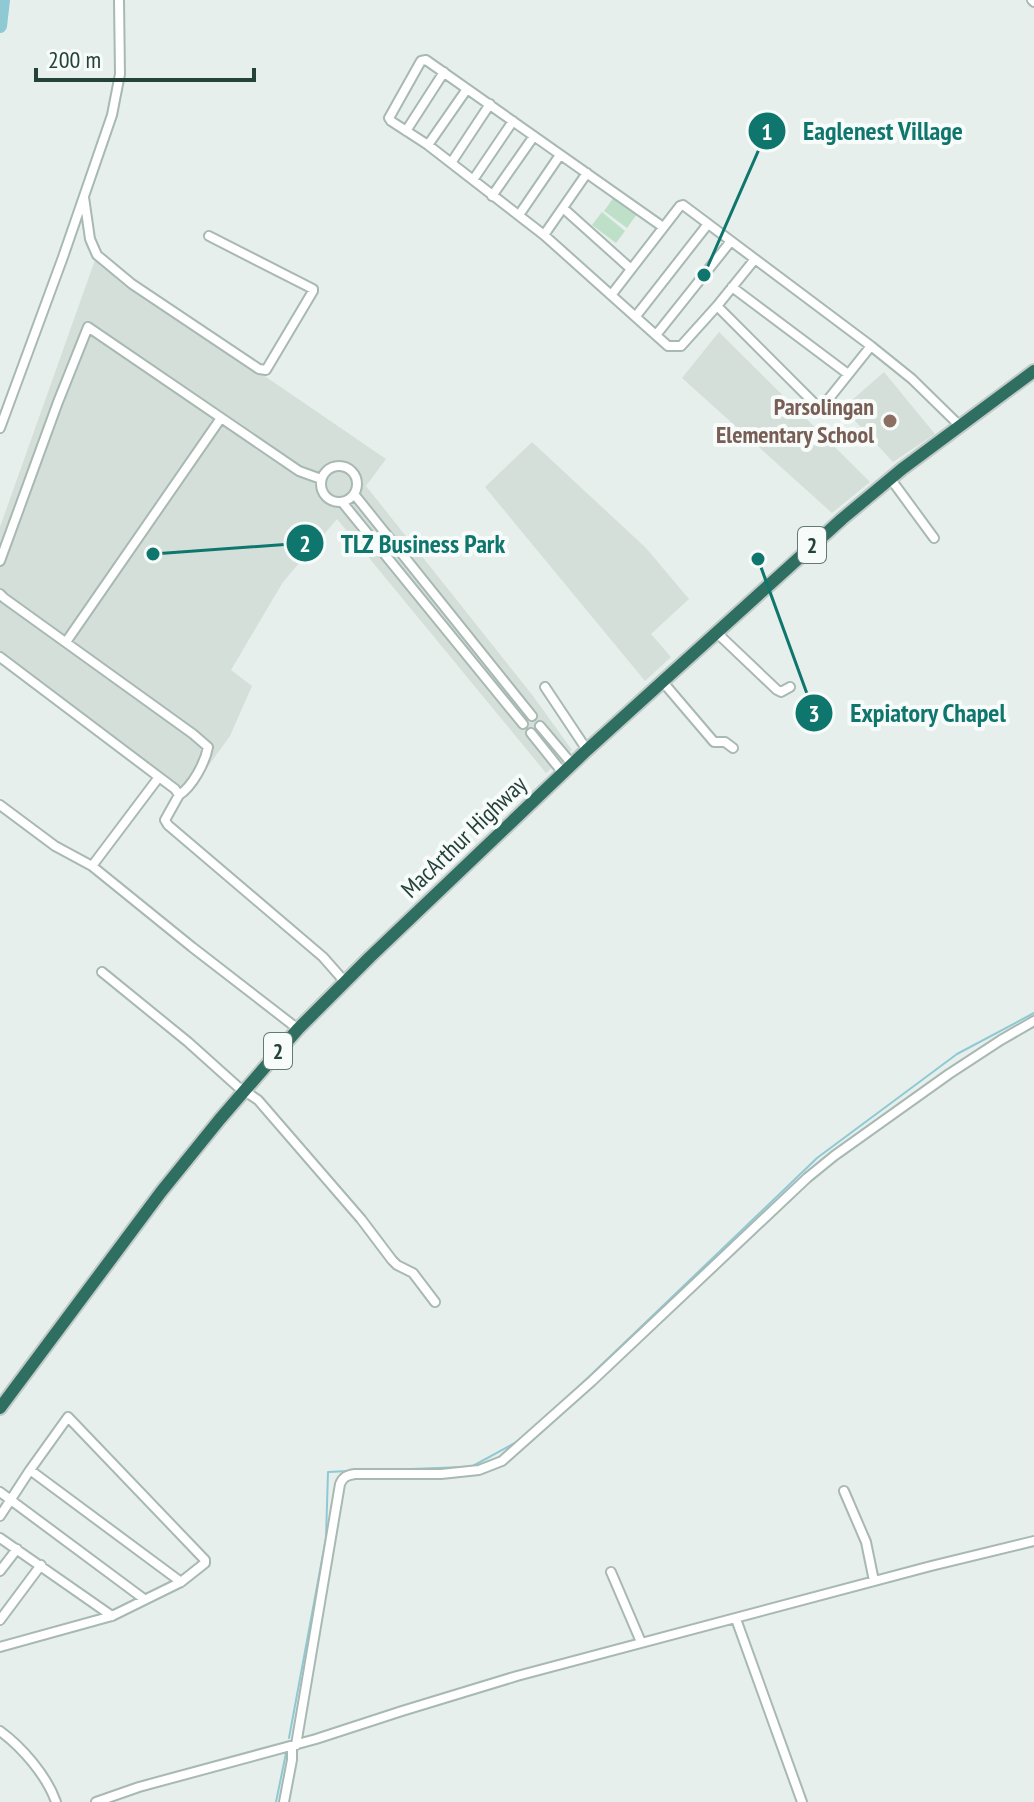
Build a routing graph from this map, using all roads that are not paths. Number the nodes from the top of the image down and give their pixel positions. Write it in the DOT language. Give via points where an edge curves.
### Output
graph roads {
  1 [pos="119,0"];
  2 [pos="444,72"];
  3 [pos="467,89"];
  4 [pos="490,104"];
  5 [pos="513,121"];
  6 [pos="406,131"];
  7 [pos="534,136"];
  8 [pos="428,145"];
  9 [pos="560,155"];
  10 [pos="451,163"];
  11 [pos="587,173"];
  12 [pos="473,180"];
  13 [pos="492,196"];
  14 [pos="84,197"];
  15 [pos="563,208"];
  16 [pos="519,215"];
  17 [pos="708,224"];
  18 [pos="663,227"];
  19 [pos="544,235"];
  20 [pos="209,236"];
  21 [pos="731,241"];
  22 [pos="755,259"];
  23 [pos="631,269"];
  24 [pos="732,287"];
  25 [pos="612,294"];
  26 [pos="717,306"];
  27 [pos="636,316"];
  28 [pos="656,335"];
  29 [pos="871,346"];
  30 [pos="1034,371"];
  31 [pos="848,374"];
  32 [pos="221,418"];
  33 [pos="960,426"];
  34 [pos="0,428"];
  35 [pos="890,478"];
  36 [pos="321,479"];
  37 [pos="354,494"];
  38 [pos="342,502"];
  39 [pos="934,538"];
  40 [pos="402,554"];
  41 [pos="0,561"];
  42 [pos="392,563"];
  43 [pos="0,594"];
  44 [pos="444,606"];
  45 [pos="434,615"];
  46 [pos="716,632"];
  47 [pos="66,642"];
  48 [pos="0,657"];
  49 [pos="485,657"];
  50 [pos="477,667"];
  51 [pos="662,681"];
  52 [pos="545,687"];
  53 [pos="790,687"];
  54 [pos="532,716"];
  55 [pos="523,724"];
  56 [pos="540,726"];
  57 [pos="531,733"];
  58 [pos="733,748"];
  59 [pos="587,750"];
  60 [pos="567,769"];
  61 [pos="159,777"];
  62 [pos="179,795"];
  63 [pos="0,805"];
  64 [pos="92,866"];
  65 [pos="102,972"];
  66 [pos="345,982"];
  67 [pos="1034,1021"];
  68 [pos="298,1029"];
  69 [pos="244,1089"];
  70 [pos="435,1302"];
  71 [pos="0,1408"];
  72 [pos="30,1470"];
  73 [pos="844,1491"];
  74 [pos="0,1492"];
  75 [pos="10,1499"];
  76 [pos="0,1516"];
  77 [pos="0,1538"];
  78 [pos="1034,1541"];
  79 [pos="17,1549"];
  80 [pos="41,1565"];
  81 [pos="0,1571"];
  82 [pos="611,1572"];
  83 [pos="874,1581"];
  84 [pos="181,1582"];
  85 [pos="144,1599"];
  86 [pos="112,1616"];
  87 [pos="736,1619"];
  88 [pos="0,1620"];
  89 [pos="641,1642"];
  90 [pos="0,1647"];
  91 [pos="0,1731"];
  92 [pos="294,1745"];
  93 [pos="56,1802"];
  94 [pos="96,1802"];
  95 [pos="284,1802"];
  96 [pos="802,1802"];
  1 -- 14 [label="street" via="120,74"];
  2 -- 3 [label="street"];
  2 -- 6 [label="street"];
  2 -- 6 [label="street" via="421,61 389,118"];
  3 -- 4 [label="street"];
  3 -- 8 [label="street"];
  4 -- 5 [label="street"];
  4 -- 10 [label="street"];
  5 -- 7 [label="street"];
  5 -- 12 [label="street"];
  6 -- 8 [label="street"];
  7 -- 9 [label="street"];
  7 -- 13 [label="street"];
  8 -- 10 [label="street"];
  9 -- 11 [label="street"];
  9 -- 16 [label="street"];
  10 -- 12 [label="street"];
  11 -- 15 [label="street"];
  11 -- 18 [label="street"];
  12 -- 13 [label="street"];
  13 -- 16 [label="street"];
  14 -- 20 [label="street" via="97,255 132,284 266,370 313,289"];
  14 -- 34 [label="street"];
  15 -- 19 [label="street"];
  15 -- 23 [label="street"];
  16 -- 19 [label="street"];
  17 -- 18 [label="street" via="683,205"];
  17 -- 21 [label="street"];
  17 -- 27 [label="street"];
  18 -- 23 [label="street"];
  19 -- 25 [label="street"];
  21 -- 22 [label="street"];
  21 -- 28 [label="street"];
  22 -- 24 [label="street"];
  22 -- 29 [label="street"];
  23 -- 25 [label="street"];
  24 -- 26 [label="street"];
  24 -- 31 [label="street"];
  25 -- 27 [label="street"];
  26 -- 28 [label="street" via="681,346 668,346"];
  26 -- 31 [label="street" via="815,404 823,406"];
  27 -- 28 [label="street"];
  29 -- 31 [label="street"];
  29 -- 33 [label="street"];
  30 -- 33 [label="highway, MacArthur Highway / 2"];
  32 -- 36 [label="street" via="299,471"];
  32 -- 41 [label="street" via="88,327"];
  32 -- 47 [label="street"];
  33 -- 35 [label="highway, MacArthur Highway / 2"];
  35 -- 39 [label="street"];
  35 -- 46 [label="highway, MacArthur Highway / 2"];
  36 -- 37 [label="street" via="332,467 342,466 357,479"];
  36 -- 38 [label="street" via="325,496"];
  37 -- 38 [label="street"];
  37 -- 40 [label="street"];
  38 -- 42 [label="street"];
  40 -- 42 [label="street"];
  40 -- 44 [label="street"];
  42 -- 45 [label="street"];
  43 -- 47 [label="street"];
  44 -- 45 [label="street"];
  44 -- 49 [label="street"];
  45 -- 50 [label="street"];
  46 -- 51 [label="highway, MacArthur Highway / 2"];
  46 -- 53 [label="street" via="777,690"];
  47 -- 62 [label="street" via="208,747"];
  48 -- 61 [label="street"];
  49 -- 50 [label="street"];
  49 -- 54 [label="street"];
  50 -- 55 [label="street"];
  51 -- 58 [label="street" via="714,742"];
  51 -- 59 [label="highway, MacArthur Highway / 2"];
  52 -- 59 [label="street"];
  56 -- 60 [label="street"];
  57 -- 60 [label="street"];
  59 -- 60 [label="highway, MacArthur Highway / 2"];
  60 -- 66 [label="highway, MacArthur Highway / 2"];
  61 -- 62 [label="street"];
  61 -- 64 [label="street"];
  62 -- 66 [label="street" via="165,820 168,825 323,957"];
  63 -- 64 [label="street"];
  64 -- 68 [label="street"];
  65 -- 69 [label="street"];
  66 -- 68 [label="highway, MacArthur Highway / 2"];
  67 -- 92 [label="street" via="976,1055 825,1163 502,1461 465,1472 345,1477"];
  68 -- 69 [label="highway, MacArthur Highway / 2"];
  69 -- 70 [label="street"];
  69 -- 71 [label="highway, MacArthur Highway / 2"];
  72 -- 75 [label="street"];
  72 -- 84 [label="street"];
  72 -- 84 [label="street" via="69,1418 205,1560"];
  73 -- 83 [label="street" via="866,1542"];
  74 -- 75 [label="street"];
  75 -- 76 [label="street"];
  75 -- 85 [label="street"];
  77 -- 79 [label="street"];
  78 -- 83 [label="street"];
  79 -- 80 [label="street"];
  79 -- 81 [label="street"];
  80 -- 86 [label="street"];
  80 -- 88 [label="street"];
  82 -- 89 [label="street"];
  83 -- 87 [label="street"];
  84 -- 85 [label="street"];
  85 -- 86 [label="street"];
  86 -- 90 [label="street"];
  87 -- 89 [label="street"];
  87 -- 96 [label="street"];
  89 -- 92 [label="street"];
  91 -- 93 [label="street" via="24,1752"];
  92 -- 94 [label="street"];
  92 -- 95 [label="street"];
}
